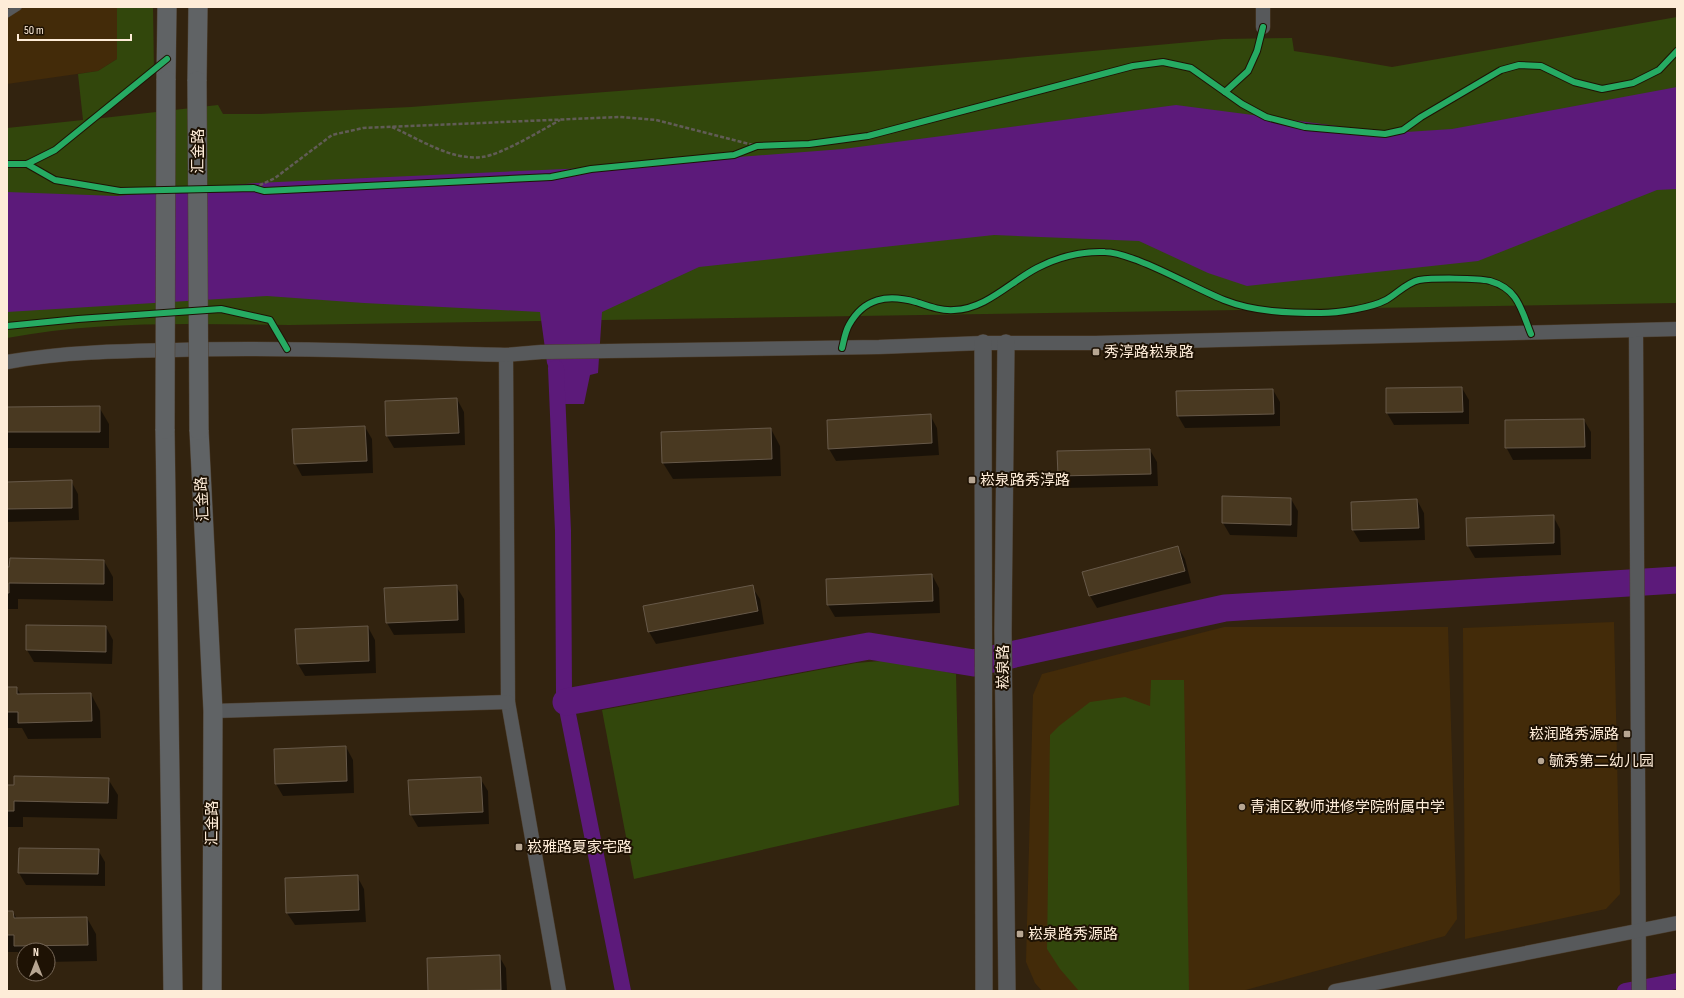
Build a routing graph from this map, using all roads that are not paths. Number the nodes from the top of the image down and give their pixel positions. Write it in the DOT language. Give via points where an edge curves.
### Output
graph roads {
  1 [pos="18,7"];
  2 [pos="167,7"];
  3 [pos="198,7"];
  4 [pos="1263,7"];
  5 [pos="7,14"];
  6 [pos="1264,27"];
  7 [pos="1677,329"];
  8 [pos="1636,331"];
  9 [pos="983,343"];
  10 [pos="1006,343"];
  11 [pos="506,355"];
  12 [pos="7,362"];
  13 [pos="508,702"];
  14 [pos="213,712"];
  15 [pos="1677,923"];
  16 [pos="1638,930"];
  17 [pos="173,991"];
  18 [pos="212,991"];
  19 [pos="559,991"];
  20 [pos="984,991"];
  21 [pos="1007,991"];
  22 [pos="1336,991"];
  23 [pos="1639,991"];
  1 -- 5 [label="lane"];
  2 -- 17 [label="main road, bridge" via="165,429"];
  3 -- 14 [label="main road, 汇金路, bridge" via="199,430"];
  4 -- 6 [label="street"];
  7 -- 8 [label="street"];
  8 -- 10 [label="street"];
  8 -- 16 [label="street"];
  9 -- 10 [label="street"];
  9 -- 11 [label="street" via="890,347 541,352"];
  9 -- 20 [label="street, 崧泉路"];
  10 -- 21 [label="street, 崧泉路" via="1003,632"];
  11 -- 12 [label="street" via="257,348 46,355"];
  11 -- 13 [label="street"];
  13 -- 14 [label="street"];
  13 -- 19 [label="street"];
  14 -- 18 [label="main road, 汇金路"];
  15 -- 16 [label="street"];
  16 -- 22 [label="street"];
  16 -- 23 [label="street"];
}
